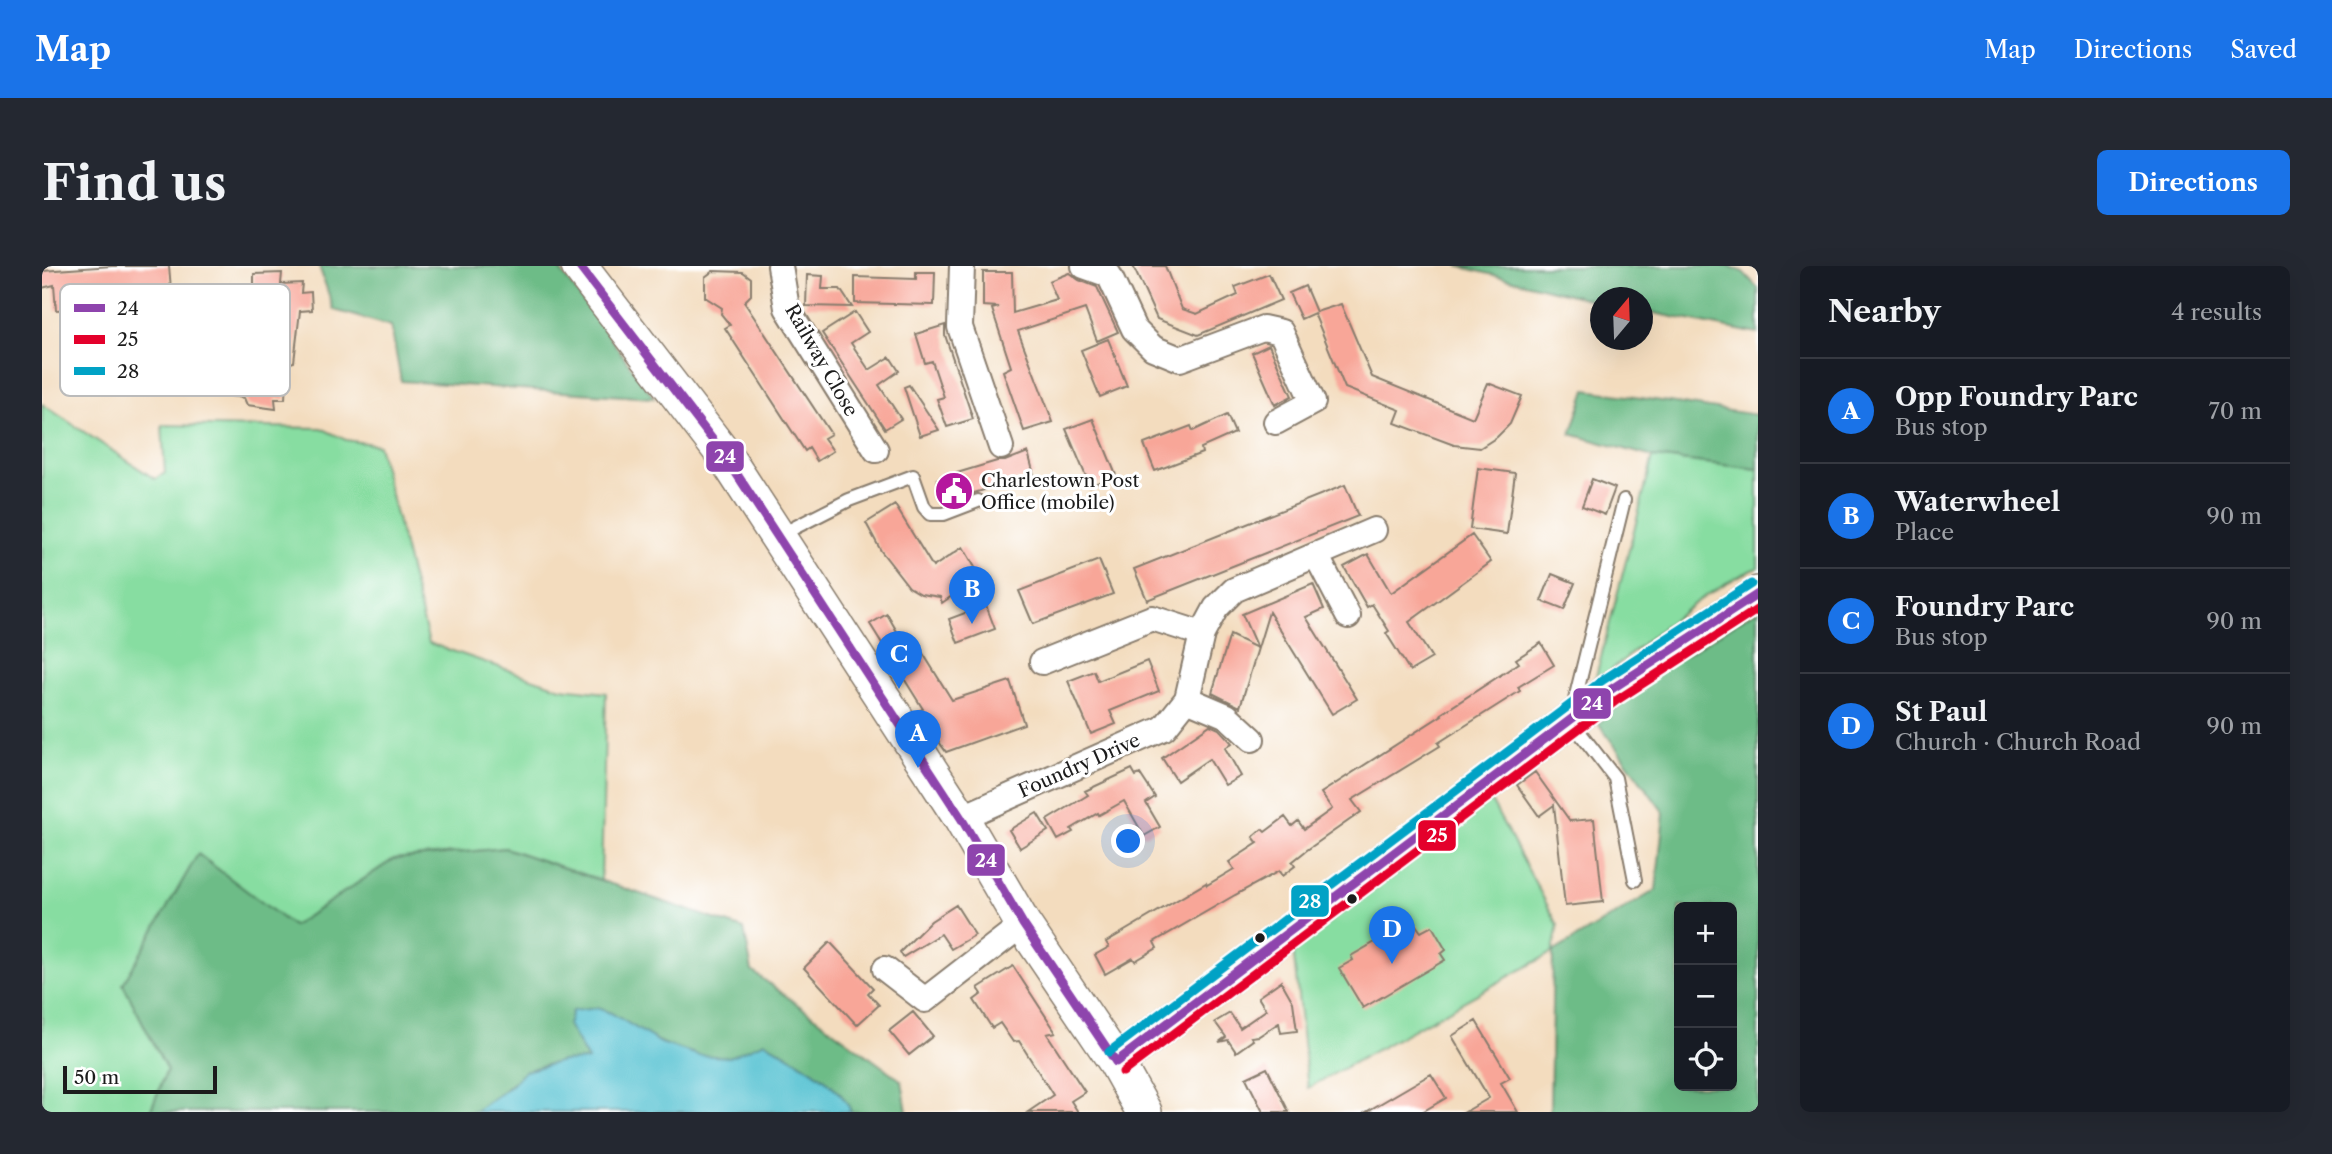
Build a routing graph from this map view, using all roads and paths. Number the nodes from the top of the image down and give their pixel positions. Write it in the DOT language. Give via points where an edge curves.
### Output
graph roads {
  1 [pos="780,266"];
  2 [pos="962,266"];
  3 [pos="1084,266"];
  4 [pos="589,269"];
  5 [pos="1276,422"];
  6 [pos="1001,447"];
  7 [pos="876,450"];
  8 [pos="1624,500"];
  9 [pos="978,501"];
  10 [pos="1374,530"];
  11 [pos="778,536"];
  12 [pos="1316,555"];
  13 [pos="1758,594"];
  14 [pos="1348,616"];
  15 [pos="1202,634"];
  16 [pos="1042,662"];
  17 [pos="1186,699"];
  18 [pos="1570,720"];
  19 [pos="1252,738"];
  20 [pos="961,818"];
  21 [pos="1635,880"];
  22 [pos="1023,924"];
  23 [pos="885,970"];
  24 [pos="1116,1062"];
  25 [pos="1144,1112"];
  1 -- 7 [label="street, Railway Close" via="787,308"];
  2 -- 6 [label="street" via="960,327"];
  3 -- 5 [label="street" via="1108,275 1134,329 1153,348 1180,359 1263,327 1281,332 1313,402"];
  4 -- 11 [label="street"];
  8 -- 18 [label="lane"];
  9 -- 11 [label="lane" via="944,514 930,514 913,476 849,500"];
  10 -- 12 [label="street, Foundry Drive"];
  11 -- 20 [label="street"];
  12 -- 14 [label="street"];
  12 -- 15 [label="street, Foundry Drive" via="1234,590 1216,608"];
  13 -- 18 [label="street"];
  15 -- 16 [label="street" via="1152,618"];
  15 -- 17 [label="street, Foundry Drive"];
  17 -- 19 [label="street" via="1227,716"];
  17 -- 20 [label="street, Foundry Drive" via="1164,728"];
  18 -- 21 [label="lane" via="1615,778"];
  18 -- 24 [label="street"];
  20 -- 22 [label="street"];
  22 -- 23 [label="street" via="925,1000"];
  22 -- 24 [label="street"];
  24 -- 25 [label="street"];
}
